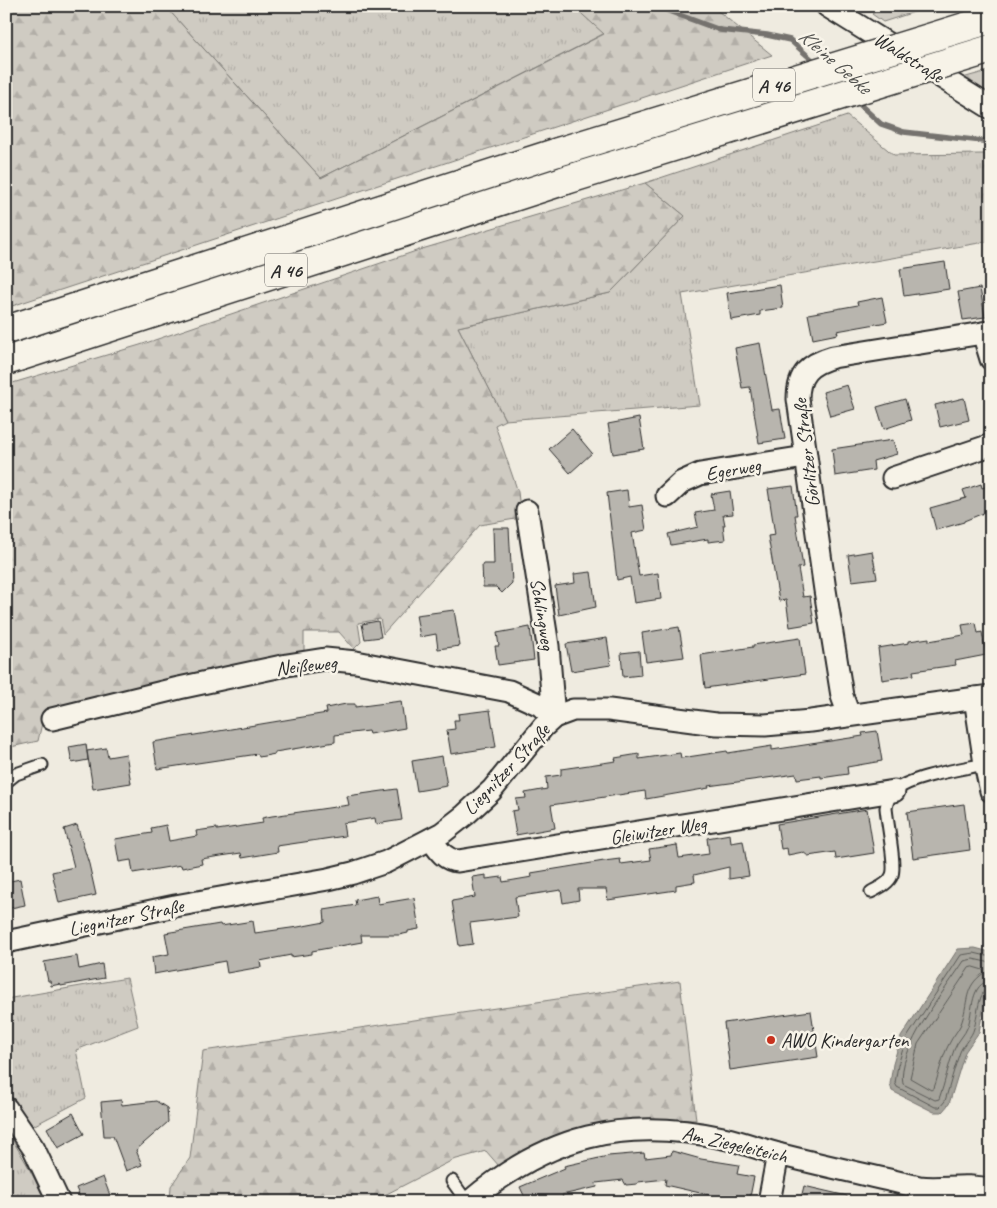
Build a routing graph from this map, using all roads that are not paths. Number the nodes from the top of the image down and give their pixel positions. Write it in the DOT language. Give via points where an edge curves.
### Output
graph roads {
  1 [pos="827,6"];
  2 [pos="991,18"];
  3 [pos="991,49"];
  4 [pos="991,108"];
  5 [pos="6,330"];
  6 [pos="987,332"];
  7 [pos="991,359"];
  8 [pos="6,361"];
  9 [pos="991,445"];
  10 [pos="806,457"];
  11 [pos="894,478"];
  12 [pos="667,496"];
  13 [pos="526,511"];
  14 [pos="983,697"];
  15 [pos="849,715"];
  16 [pos="554,717"];
  17 [pos="52,719"];
  18 [pos="985,764"];
  19 [pos="42,765"];
  20 [pos="6,782"];
  21 [pos="991,791"];
  22 [pos="894,792"];
  23 [pos="431,839"];
  24 [pos="870,892"];
  25 [pos="6,942"];
  26 [pos="6,1108"];
  27 [pos="778,1154"];
  28 [pos="452,1181"];
  29 [pos="991,1190"];
  30 [pos="928,1195"];
  31 [pos="60,1202"];
  32 [pos="468,1202"];
  33 [pos="768,1202"];
  1 -- 4 [label="street, Waldstraße"];
  2 -- 5 [label="highway, A 46, bridge" via="558,152"];
  3 -- 8 [label="highway, A 46, bridge" via="566,180"];
  6 -- 7 [label="street, Görlitzer Straße"];
  6 -- 10 [label="street, Görlitzer Straße" via="833,357 816,364 803,374 798,390"];
  9 -- 11 [label="street"];
  10 -- 12 [label="street, Egerweg" via="700,474 682,482"];
  10 -- 15 [label="street, Görlitzer Straße" via="842,696"];
  13 -- 16 [label="street, Schlingweg" via="548,646"];
  14 -- 15 [label="street, Liegnitzer Straße"];
  14 -- 18 [label="street"];
  15 -- 16 [label="street, Liegnitzer Straße" via="811,722 752,726 709,724 597,709 573,710"];
  16 -- 17 [label="street, Neißeweg" via="540,705 508,692 356,662 325,659 188,686"];
  16 -- 23 [label="street, Liegnitzer Straße" via="486,796"];
  18 -- 21 [label="street"];
  18 -- 22 [label="lane" via="926,776"];
  19 -- 20 [label="lane" via="16,774"];
  22 -- 23 [label="street, Gleiwitzer Weg" via="458,861 442,854"];
  22 -- 24 [label="lane" via="886,808 892,876"];
  23 -- 25 [label="street, Liegnitzer Straße" via="386,862 353,873"];
  26 -- 31 [label="street" via="34,1149"];
  27 -- 30 [label="street, Am Ziegeleiteich"];
  27 -- 32 [label="street, Am Ziegeleiteich" via="726,1138 681,1131 642,1129 619,1132 557,1146 532,1158"];
  27 -- 33 [label="street"];
  28 -- 32 [label="lane"];
  29 -- 30 [label="street, Am Ziegeleiteich" via="965,1186"];
}
